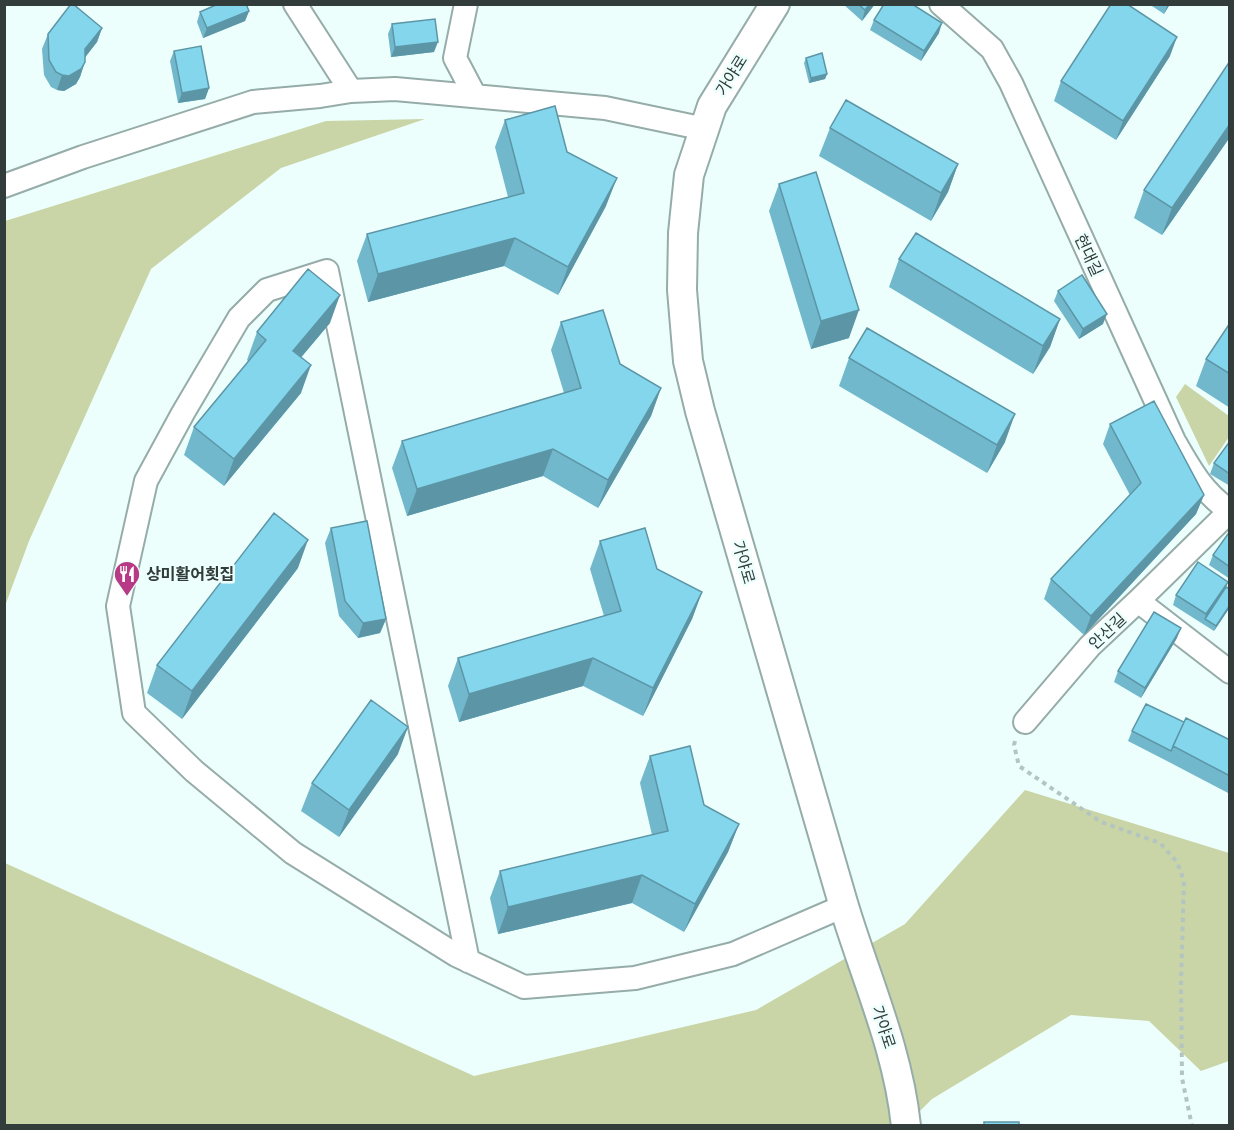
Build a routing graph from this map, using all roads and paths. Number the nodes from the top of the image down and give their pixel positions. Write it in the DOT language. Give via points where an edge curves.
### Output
graph roads {
  1 [pos="295,4"];
  2 [pos="466,4"];
  3 [pos="775,4"];
  4 [pos="941,4"];
  5 [pos="351,91"];
  6 [pos="475,96"];
  7 [pos="705,129"];
  8 [pos="4,186"];
  9 [pos="1230,512"];
  10 [pos="1138,601"];
  11 [pos="1230,672"];
  12 [pos="1025,722"];
  13 [pos="844,906"];
  14 [pos="468,961"];
  15 [pos="906,1125"];
  16 [pos="1192,1125"];
  1 -- 5 [label="street"];
  2 -- 6 [label="street" via="455,58"];
  3 -- 7 [label="street, 가야로" via="712,106"];
  4 -- 9 [label="street, 현대길" via="992,49 1174,441 1213,500"];
  5 -- 6 [label="street" via="395,89"];
  5 -- 8 [label="street" via="254,102"];
  6 -- 7 [label="street" via="605,108"];
  7 -- 13 [label="street, 가야로" via="689,176 684,233 682,290 688,361"];
  9 -- 10 [label="street"];
  10 -- 11 [label="street, 안산길"];
  10 -- 12 [label="street, 안산길" via="1090,646"];
  12 -- 16 [label="path" via="1014,745 1019,766 1101,822 1160,843 1177,862 1184,881 1182,1078"];
  13 -- 14 [label="street" via="733,954 635,978 524,987"];
  13 -- 15 [label="street, 가야로" via="891,1049"];
  14 -- 14 [label="street" via="293,853 195,771 134,713 118,606 146,481 239,318 267,290 327,271"];
}
